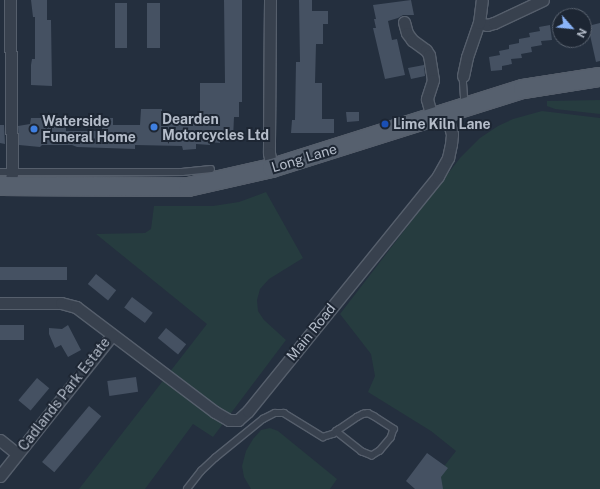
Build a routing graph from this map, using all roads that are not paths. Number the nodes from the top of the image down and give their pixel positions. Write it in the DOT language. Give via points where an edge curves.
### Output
graph roads {
  1 [pos="10,0"];
  2 [pos="270,0"];
  3 [pos="482,0"];
  4 [pos="543,0"];
  5 [pos="404,22"];
  6 [pos="479,23"];
  7 [pos="463,76"];
  8 [pos="600,77"];
  9 [pos="466,107"];
  10 [pos="439,115"];
  11 [pos="211,168"];
  12 [pos="272,168"];
  13 [pos="5,179"];
  14 [pos="0,303"];
  15 [pos="112,335"];
  16 [pos="336,432"];
  17 [pos="0,440"];
  18 [pos="17,454"];
  19 [pos="0,476"];
  20 [pos="187,489"];
  1 -- 13 [label="street"];
  2 -- 12 [label="street" via="269,153"];
  3 -- 6 [label="street"];
  4 -- 6 [label="street" via="494,23"];
  5 -- 10 [label="street" via="412,40 429,55 433,80 427,99"];
  6 -- 7 [label="street"];
  7 -- 9 [label="lane"];
  8 -- 9 [label="main road, Long Lane" via="523,89"];
  9 -- 10 [label="main road, Long Lane"];
  10 -- 12 [label="main road, Long Lane"];
  10 -- 15 [label="street, Main Road" via="452,134 448,158 438,176 248,411 238,420 223,417"];
  11 -- 13 [label="lane" via="182,172"];
  12 -- 13 [label="main road, Long Lane" via="188,187"];
  14 -- 15 [label="street, Cadlands Park Estate" via="71,304"];
  15 -- 18 [label="street, Cadlands Park Estate"];
  16 -- 16 [label="lane" via="368,413 392,426 394,433 380,452 372,456 362,452"];
  16 -- 20 [label="lane" via="323,437 284,413 275,413 263,419 220,454 201,471"];
  17 -- 18 [label="street, Cadlands Park Estate"];
  18 -- 19 [label="street, Cadlands Park Estate"];
}
